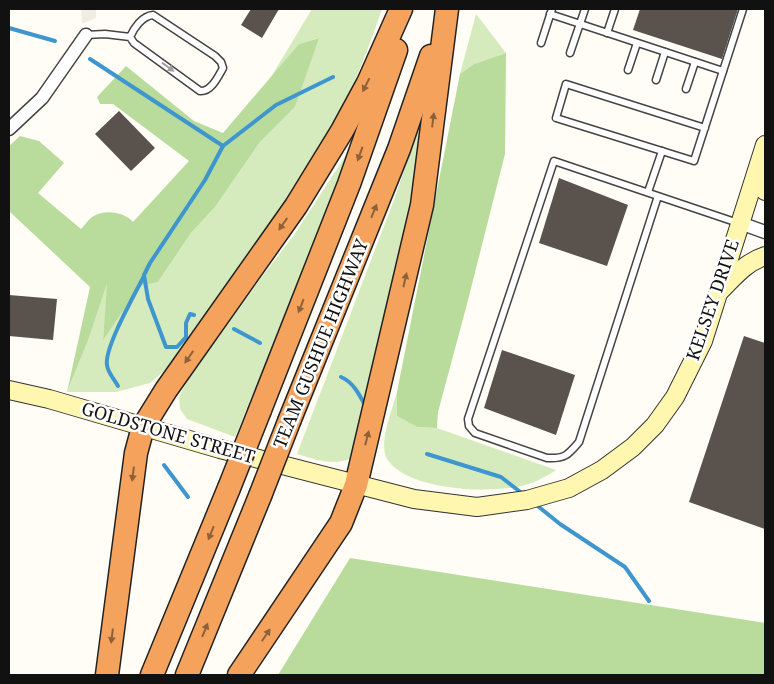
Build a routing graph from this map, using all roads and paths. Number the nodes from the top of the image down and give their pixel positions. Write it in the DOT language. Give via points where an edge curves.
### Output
graph roads {
  1 [pos="401,9"];
  2 [pos="409,9"];
  3 [pos="446,9"];
  4 [pos="585,9"];
  5 [pos="615,9"];
  6 [pos="743,9"];
  7 [pos="147,12"];
  8 [pos="552,12"];
  9 [pos="580,24"];
  10 [pos="607,33"];
  11 [pos="86,35"];
  12 [pos="130,37"];
  13 [pos="540,43"];
  14 [pos="637,43"];
  15 [pos="665,52"];
  16 [pos="570,53"];
  17 [pos="694,62"];
  18 [pos="628,70"];
  19 [pos="723,71"];
  20 [pos="656,80"];
  21 [pos="686,89"];
  22 [pos="705,128"];
  23 [pos="9,129"];
  24 [pos="763,150"];
  25 [pos="662,151"];
  26 [pos="765,191"];
  27 [pos="648,192"];
  28 [pos="658,196"];
  29 [pos="740,223"];
  30 [pos="765,232"];
  31 [pos="765,256"];
  32 [pos="718,293"];
  33 [pos="9,390"];
  34 [pos="143,427"];
  35 [pos="356,485"];
  36 [pos="107,675"];
  37 [pos="152,675"];
  38 [pos="187,675"];
  39 [pos="239,675"];
  1 -- 34 [label="highway, one-way" via="368,83 337,140 296,206"];
  2 -- 37 [label="highway, TEAM GUSHUE HIGHWAY, one-way, bridge" via="349,184"];
  35 -- 3 [label="highway, one-way" via="422,205"];
  38 -- 3 [label="highway, TEAM GUSHUE HIGHWAY, one-way, bridge" via="399,149"];
  4 -- 9 [label="lane"];
  5 -- 10 [label="lane"];
  6 -- 19 [label="lane"];
  7 -- 12 [label="lane"];
  12 -- 7 [label="lane, one-way" via="194,88 200,91 209,89 223,68 221,62"];
  8 -- 9 [label="lane"];
  8 -- 13 [label="lane"];
  9 -- 10 [label="lane"];
  9 -- 16 [label="lane"];
  10 -- 14 [label="lane"];
  11 -- 12 [label="lane"];
  11 -- 23 [label="street" via="42,98"];
  14 -- 15 [label="lane"];
  14 -- 18 [label="lane"];
  15 -- 17 [label="lane"];
  15 -- 20 [label="lane"];
  17 -- 19 [label="lane"];
  17 -- 21 [label="lane"];
  19 -- 22 [label="lane"];
  22 -- 25 [label="lane" via="694,161"];
  22 -- 25 [label="lane" via="566,84 556,118"];
  24 -- 26 [label="main road"];
  24 -- 29 [label="main road, KELSEY DRIVE"];
  25 -- 27 [label="lane"];
  27 -- 28 [label="lane"];
  27 -- 28 [label="lane" via="554,161 468,419 475,433 558,459 579,442"];
  28 -- 29 [label="lane"];
  29 -- 30 [label="street"];
  29 -- 32 [label="main road, KELSEY DRIVE"];
  31 -- 32 [label="main road" via="754,260"];
  32 -- 35 [label="main road, KELSEY DRIVE" via="703,340 675,397 655,425 633,447 602,470 569,488 527,500 477,507 414,499"];
  33 -- 34 [label="main road, GOLDSTONE STREET"];
  34 -- 35 [label="main road, GOLDSTONE STREET"];
  34 -- 36 [label="highway, one-way" via="136,453"];
  39 -- 35 [label="highway, one-way" via="341,522"];
}
